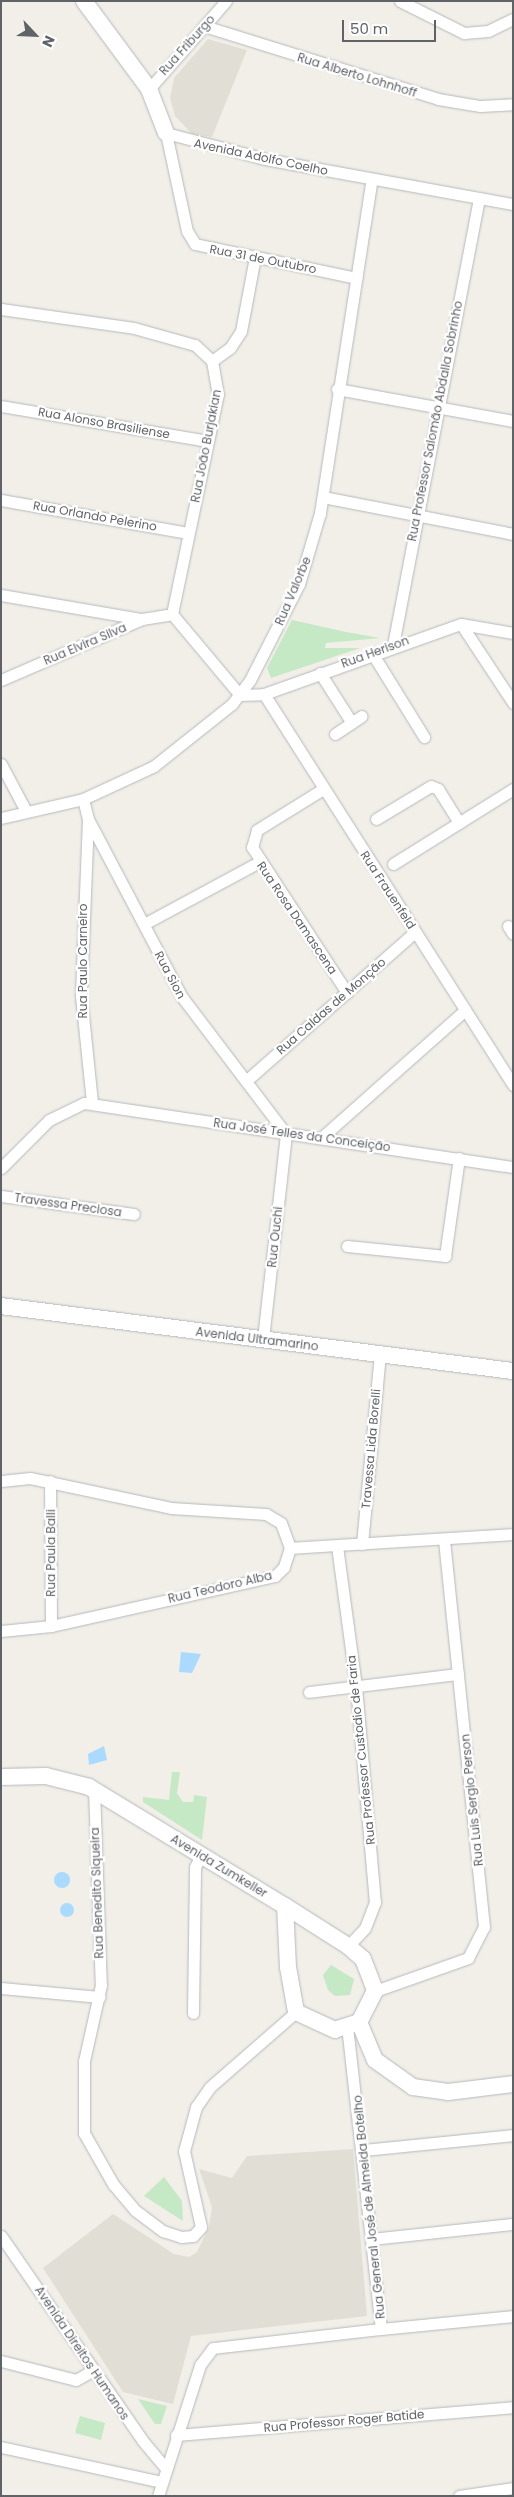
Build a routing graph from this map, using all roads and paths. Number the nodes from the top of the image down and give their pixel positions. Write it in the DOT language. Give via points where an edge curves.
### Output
graph roads {
  1 [pos="84,1"];
  2 [pos="226,1"];
  3 [pos="400,1"];
  4 [pos="513,19"];
  5 [pos="204,26"];
  6 [pos="148,89"];
  7 [pos="513,104"];
  8 [pos="166,133"];
  9 [pos="188,142"];
  10 [pos="170,152"];
  11 [pos="372,179"];
  12 [pos="479,198"];
  13 [pos="513,204"];
  14 [pos="255,257"];
  15 [pos="356,278"];
  16 [pos="1,309"];
  17 [pos="212,361"];
  18 [pos="337,389"];
  19 [pos="1,406"];
  20 [pos="438,407"];
  21 [pos="513,421"];
  22 [pos="207,441"];
  23 [pos="323,497"];
  24 [pos="1,500"];
  25 [pos="416,515"];
  26 [pos="188,532"];
  27 [pos="513,534"];
  28 [pos="1,595"];
  29 [pos="172,614"];
  30 [pos="142,620"];
  31 [pos="462,624"];
  32 [pos="513,634"];
  33 [pos="393,645"];
  34 [pos="372,653"];
  35 [pos="320,672"];
  36 [pos="1,680"];
  37 [pos="264,694"];
  38 [pos="240,695"];
  39 [pos="513,702"];
  40 [pos="335,734"];
  41 [pos="424,737"];
  42 [pos="1,764"];
  43 [pos="322,789"];
  44 [pos="513,789"];
  45 [pos="83,799"];
  46 [pos="26,811"];
  47 [pos="1,818"];
  48 [pos="88,819"];
  49 [pos="376,819"];
  50 [pos="458,823"];
  51 [pos="259,862"];
  52 [pos="393,864"];
  53 [pos="144,924"];
  54 [pos="415,932"];
  55 [pos="347,993"];
  56 [pos="465,1010"];
  57 [pos="247,1080"];
  58 [pos="513,1085"];
  59 [pos="92,1103"];
  60 [pos="286,1134"];
  61 [pos="320,1138"];
  62 [pos="459,1158"];
  63 [pos="513,1167"];
  64 [pos="1,1168"];
  65 [pos="1,1196"];
  66 [pos="134,1214"];
  67 [pos="347,1246"];
  68 [pos="1,1306"];
  69 [pos="263,1340"];
  70 [pos="380,1354"];
  71 [pos="513,1370"];
  72 [pos="1,1481"];
  73 [pos="50,1481"];
  74 [pos="513,1534"];
  75 [pos="444,1540"];
  76 [pos="362,1544"];
  77 [pos="336,1546"];
  78 [pos="290,1548"];
  79 [pos="51,1626"];
  80 [pos="1,1631"];
  81 [pos="458,1674"];
  82 [pos="356,1686"];
  83 [pos="309,1692"];
  84 [pos="1,1777"];
  85 [pos="94,1789"];
  86 [pos="200,1855"];
  87 [pos="285,1906"];
  88 [pos="348,1946"];
  89 [pos="1,1988"];
  90 [pos="375,1991"];
  91 [pos="100,1997"];
  92 [pos="296,2012"];
  93 [pos="193,2013"];
  94 [pos="353,2025"];
  95 [pos="513,2084"];
  96 [pos="513,2135"];
  97 [pos="364,2150"];
  98 [pos="513,2224"];
  99 [pos="1,2236"];
  100 [pos="372,2239"];
  101 [pos="513,2316"];
  102 [pos="381,2329"];
  103 [pos="1,2361"];
  104 [pos="93,2370"];
  105 [pos="513,2407"];
  106 [pos="176,2435"];
  107 [pos="1,2447"];
  108 [pos="166,2467"];
  109 [pos="162,2482"];
  110 [pos="513,2488"];
  111 [pos="158,2496"];
  112 [pos="460,2496"];
  1 -- 6 [label="street"];
  2 -- 5 [label="street, Rua Friburgo"];
  3 -- 4 [label="street" via="464,33 488,30"];
  5 -- 6 [label="street, Rua Friburgo"];
  5 -- 7 [label="street, Rua Alberto Lohnhoff" via="438,99 480,106"];
  6 -- 8 [label="street"];
  8 -- 9 [label="street, Avenida Adolfo Coelho"];
  8 -- 10 [label="street, Rua 31 de Outubro"];
  9 -- 10 [label="street"];
  9 -- 11 [label="street, Avenida Adolfo Coelho"];
  10 -- 14 [label="street, Rua 31 de Outubro" via="190,238 199,246"];
  11 -- 12 [label="street, Avenida Adolfo Coelho"];
  11 -- 15 [label="street, Rua Valorbe"];
  12 -- 13 [label="street, Avenida Adolfo Coelho"];
  12 -- 20 [label="street, Rua Professor Salomão Abdalla Sobrinho"];
  14 -- 15 [label="street, Rua 31 de Outubro"];
  14 -- 17 [label="street" via="241,330 230,348"];
  15 -- 18 [label="street, Rua Valorbe"];
  16 -- 17 [label="street" via="134,328 200,347"];
  17 -- 22 [label="street, Rua João Burjakian" via="219,382"];
  18 -- 20 [label="street"];
  18 -- 23 [label="street, Rua Valorbe"];
  19 -- 22 [label="street, Rua Alonso Brasiliense"];
  20 -- 21 [label="street"];
  20 -- 25 [label="street, Rua Professor Salomão Abdalla Sobrinho"];
  22 -- 26 [label="street, Rua João Burjakian"];
  23 -- 25 [label="street"];
  23 -- 38 [label="street, Rua Valorbe" via="299,584"];
  24 -- 26 [label="street, Rua Orlando Pelerino"];
  25 -- 27 [label="street"];
  25 -- 33 [label="street, Rua Professor Salomão Abdalla Sobrinho"];
  26 -- 29 [label="street, Rua João Burjakian"];
  28 -- 30 [label="street"];
  29 -- 30 [label="street, Rua Elvira Silva"];
  29 -- 38 [label="street"];
  30 -- 36 [label="street, Rua Elvira Silva"];
  31 -- 32 [label="street, Rua Herison"];
  31 -- 33 [label="street, Rua Herison"];
  31 -- 39 [label="street"];
  33 -- 34 [label="street, Rua Herison"];
  34 -- 35 [label="street, Rua Herison"];
  34 -- 41 [label="street"];
  35 -- 37 [label="street, Rua Herison"];
  35 -- 40 [label="street" via="357,720"];
  37 -- 38 [label="street, Rua Herison"];
  37 -- 43 [label="street, Rua Frauenfeld"];
  38 -- 45 [label="street, Rua Valorbe" via="154,766"];
  42 -- 46 [label="street"];
  43 -- 51 [label="street, Rua Rosa Damascena" via="257,830 252,847"];
  43 -- 54 [label="street, Rua Frauenfeld"];
  44 -- 50 [label="street"];
  45 -- 46 [label="street, Rua Valorbe"];
  45 -- 48 [label="street, Rua Sion"];
  46 -- 47 [label="street, Rua Valorbe"];
  48 -- 53 [label="street, Rua Sion"];
  48 -- 59 [label="street, Rua Paulo Carneiro" via="81,996"];
  49 -- 50 [label="street" via="431,786 438,789"];
  50 -- 52 [label="street"];
  51 -- 53 [label="street"];
  51 -- 55 [label="street, Rua Rosa Damascena"];
  53 -- 57 [label="street, Rua Sion" via="182,997"];
  54 -- 55 [label="street, Rua Caldas de Monção"];
  54 -- 56 [label="street, Rua Frauenfeld"];
  55 -- 57 [label="street, Rua Caldas de Monção"];
  56 -- 58 [label="street, Rua Frauenfeld"];
  56 -- 61 [label="street"];
  57 -- 60 [label="street, Rua Sion"];
  59 -- 60 [label="street, Rua José Telles da Conceição"];
  59 -- 64 [label="street" via="64,1109"];
  60 -- 61 [label="street, Rua José Telles da Conceição"];
  60 -- 69 [label="street, Rua Ouchi"];
  61 -- 62 [label="street, Rua José Telles da Conceição"];
  62 -- 63 [label="street, Rua José Telles da Conceição"];
  62 -- 67 [label="street" via="445,1256"];
  65 -- 66 [label="street, Travessa Preciosa"];
  68 -- 69 [label="street, Avenida Ultramarino"];
  69 -- 70 [label="street, Avenida Ultramarino"];
  70 -- 71 [label="street, Avenida Ultramarino"];
  70 -- 76 [label="street, Travessa Lida Borelli"];
  72 -- 73 [label="street" via="18,1477"];
  73 -- 78 [label="street" via="171,1508 266,1514 281,1523"];
  73 -- 79 [label="street, Rua Paula Balli"];
  74 -- 75 [label="street"];
  75 -- 76 [label="street"];
  75 -- 81 [label="street, Rua Luis Sergio Person"];
  76 -- 77 [label="street"];
  77 -- 78 [label="street"];
  77 -- 82 [label="street, Rua Professor Custodio de Faria"];
  78 -- 79 [label="street, Rua Teodoro Alba" via="284,1567 275,1576"];
  79 -- 80 [label="street, Rua Teodoro Alba"];
  81 -- 82 [label="street"];
  81 -- 90 [label="street, Rua Luis Sergio Person" via="483,1934 468,1958"];
  82 -- 83 [label="street"];
  82 -- 88 [label="street, Rua Professor Custodio de Faria" via="375,1902 365,1928"];
  84 -- 85 [label="street, Avenida Zumkeller" via="67,1778"];
  85 -- 86 [label="street, Avenida Zumkeller"];
  85 -- 91 [label="street, Rua Benedito Siqueira"];
  86 -- 87 [label="street, Avenida Zumkeller"];
  86 -- 93 [label="street" via="195,1868"];
  87 -- 88 [label="street, Avenida Zumkeller"];
  87 -- 92 [label="street" via="288,1967"];
  88 -- 90 [label="street, Avenida Zumkeller" via="363,1959"];
  89 -- 91 [label="street"];
  90 -- 94 [label="street"];
  91 -- 92 [label="street, Rua Benedito Siqueira" via="84,2061 84,2133 96,2161 136,2211 163,2232 181,2238 193,2236 201,2227 184,2152 196,2107 210,2087"];
  92 -- 94 [label="street" via="324,2027"];
  94 -- 95 [label="street" via="375,2060 413,2087 448,2092"];
  94 -- 97 [label="street, Rua General José de Almeida Botelho"];
  96 -- 97 [label="street"];
  97 -- 100 [label="street, Rua General José de Almeida Botelho"];
  98 -- 100 [label="street"];
  99 -- 104 [label="street, Avenida Direitos Humanos"];
  100 -- 102 [label="street, Rua General José de Almeida Botelho"];
  101 -- 102 [label="street"];
  102 -- 106 [label="street, Rua General José de Almeida Botelho" via="213,2348 200,2365"];
  103 -- 104 [label="street" via="76,2380"];
  104 -- 108 [label="street, Avenida Direitos Humanos"];
  105 -- 106 [label="street, Rua Professor Roger Batide"];
  106 -- 108 [label="street, Rua General José de Almeida Botelho"];
  107 -- 109 [label="street"];
  108 -- 109 [label="street, Rua General José de Almeida Botelho"];
  109 -- 111 [label="street, Rua General José de Almeida Botelho"];
  110 -- 112 [label="street"];
}
